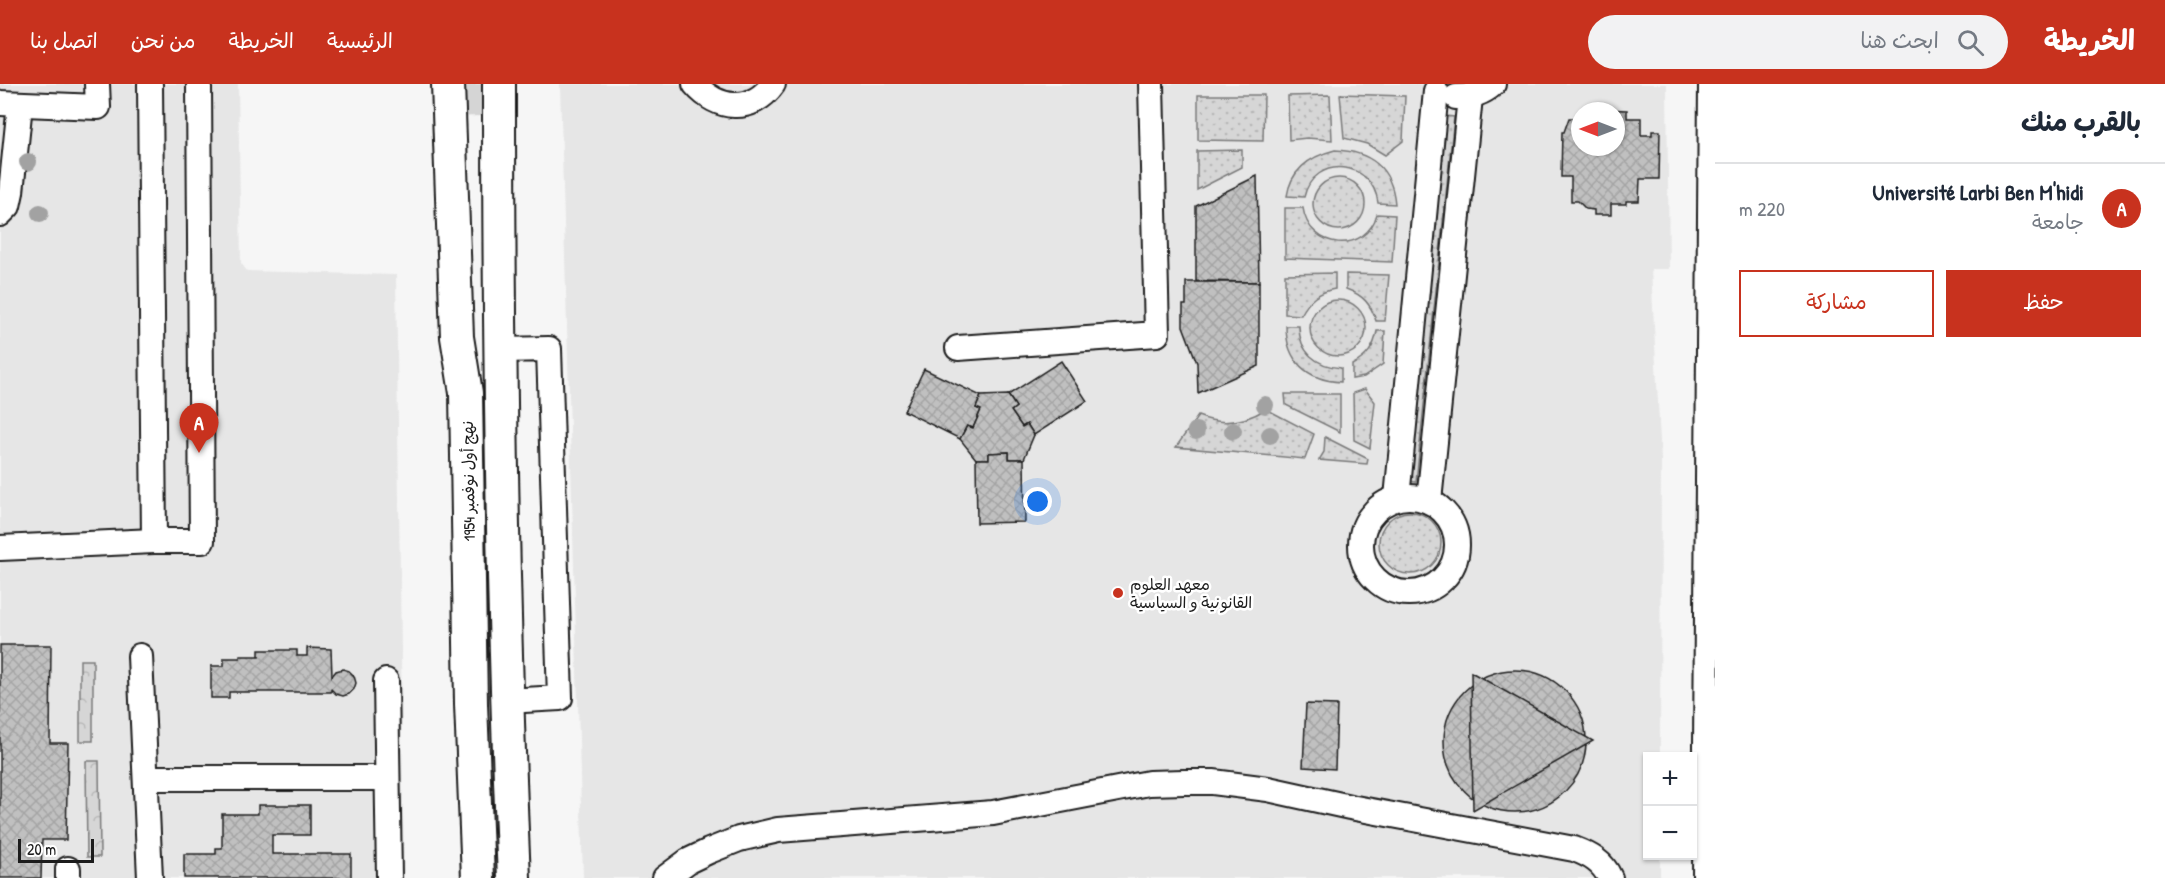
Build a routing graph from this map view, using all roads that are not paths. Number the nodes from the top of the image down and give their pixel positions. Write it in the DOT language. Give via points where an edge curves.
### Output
graph roads {
  1 [pos="96,84"];
  2 [pos="150,84"];
  3 [pos="199,84"];
  4 [pos="448,84"];
  5 [pos="499,84"];
  6 [pos="695,84"];
  7 [pos="773,84"];
  8 [pos="1151,84"];
  9 [pos="1493,84"];
  10 [pos="1711,84"];
  11 [pos="1432,88"];
  12 [pos="1470,97"];
  13 [pos="10,103"];
  14 [pos="0,214"];
  15 [pos="958,348"];
  16 [pos="499,350"];
  17 [pos="466,393"];
  18 [pos="1396,498"];
  19 [pos="1429,501"];
  20 [pos="154,541"];
  21 [pos="0,548"];
  22 [pos="141,656"];
  23 [pos="386,681"];
  24 [pos="506,701"];
  25 [pos="146,778"];
  26 [pos="387,778"];
  27 [pos="150,878"];
  28 [pos="389,878"];
  29 [pos="478,878"];
  30 [pos="513,878"];
  31 [pos="665,878"];
  32 [pos="1610,878"];
  33 [pos="1705,878"];
  1 -- 13 [label="street" via="98,107"];
  2 -- 20 [label="street"];
  3 -- 20 [label="street" via="202,541"];
  4 -- 17 [label="main road, نهج أول نوفمبر 1954" via="457,337"];
  5 -- 16 [label="main road, نهج أول نوفمبر 1954"];
  6 -- 7 [label="street" via="718,103 735,106 752,102"];
  8 -- 15 [label="street" via="1157,334"];
  9 -- 12 [label="street"];
  10 -- 33 [label="street"];
  11 -- 12 [label="street" via="1453,97"];
  11 -- 18 [label="street"];
  12 -- 19 [label="street"];
  13 -- 14 [label="street" via="11,192 8,206"];
  16 -- 17 [label="main road" via="490,309 472,116"];
  16 -- 24 [label="main road, نهج أول نوفمبر 1954"];
  16 -- 24 [label="street" via="549,349 560,698"];
  17 -- 29 [label="main road, نهج أول نوفمبر 1954"];
  18 -- 19 [label="street"];
  18 -- 19 [label="street" via="1380,506 1368,520 1362,536 1362,555 1381,584 1397,592 1415,594 1446,577 1458,544 1454,526 1444,511"];
  20 -- 21 [label="street"];
  22 -- 25 [label="street"];
  23 -- 26 [label="street"];
  24 -- 30 [label="main road, نهج أول نوفمبر 1954"];
  25 -- 26 [label="street"];
  25 -- 27 [label="street"];
  26 -- 28 [label="street"];
  31 -- 32 [label="street" via="709,851 778,830 993,813 1149,783 1184,782 1268,789 1574,849 1597,860"];
}
